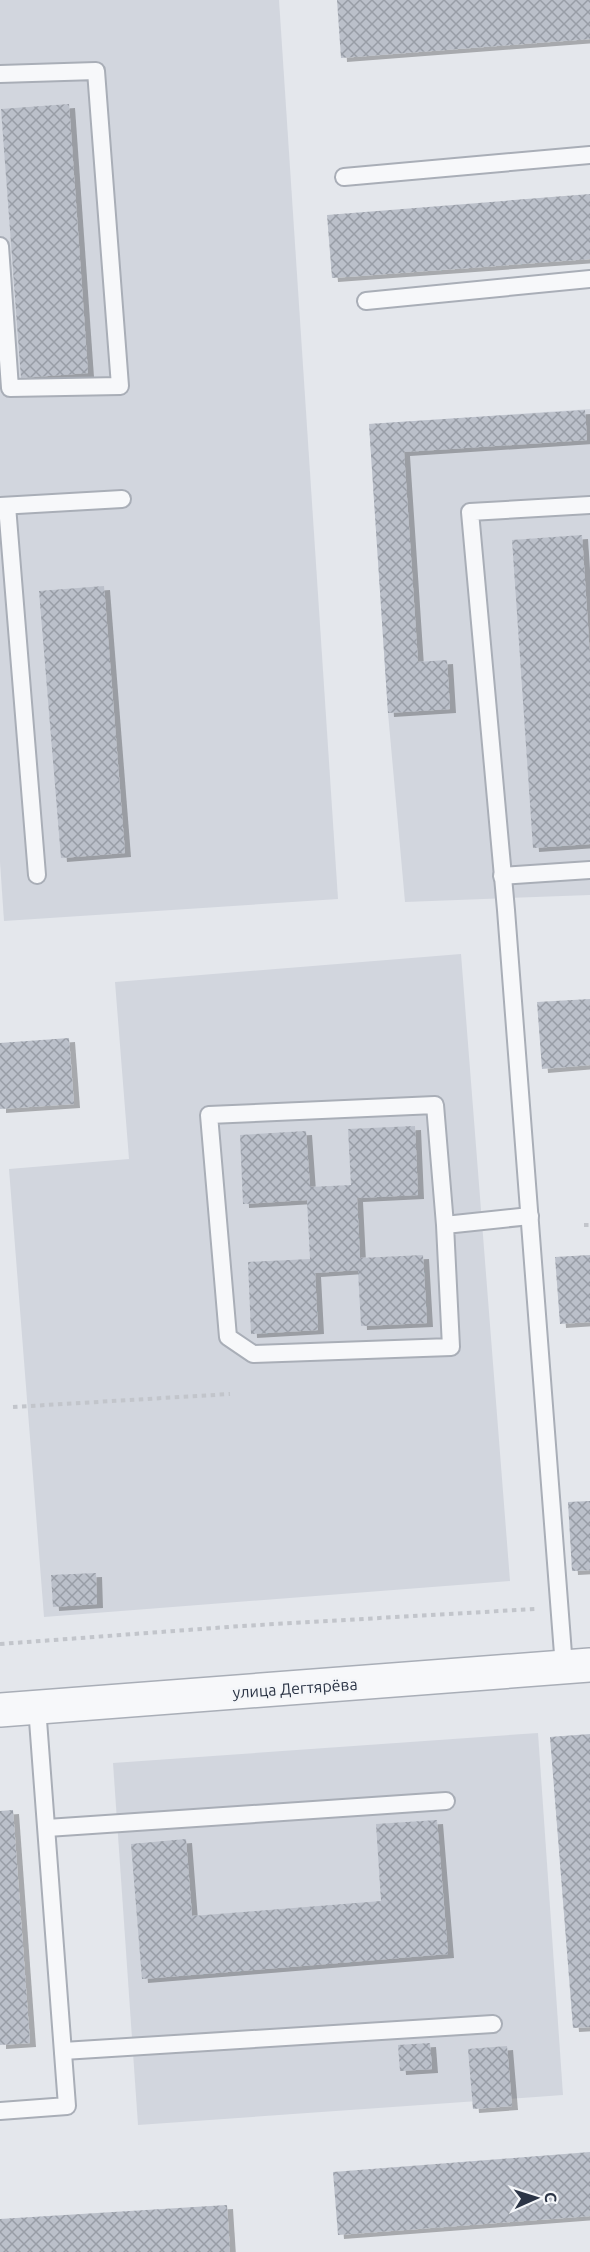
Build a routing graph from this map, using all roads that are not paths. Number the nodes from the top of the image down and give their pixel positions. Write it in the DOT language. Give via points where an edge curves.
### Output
graph roads {
  1 [pos="0,74"];
  2 [pos="590,155"];
  3 [pos="344,177"];
  4 [pos="0,246"];
  5 [pos="590,279"];
  6 [pos="366,301"];
  7 [pos="122,499"];
  8 [pos="590,505"];
  9 [pos="4,506"];
  10 [pos="590,870"];
  11 [pos="37,874"];
  12 [pos="502,876"];
  13 [pos="530,1216"];
  14 [pos="445,1225"];
  15 [pos="577,1666"];
  16 [pos="37,1707"];
  17 [pos="0,1710"];
  18 [pos="446,1801"];
  19 [pos="47,1828"];
  20 [pos="493,2024"];
  21 [pos="63,2051"];
  22 [pos="0,2111"];
  1 -- 4 [label="lane" via="96,71 120,386 10,388"];
  2 -- 3 [label="lane"];
  5 -- 6 [label="lane"];
  7 -- 9 [label="lane"];
  8 -- 12 [label="lane" via="470,512"];
  9 -- 11 [label="lane"];
  10 -- 12 [label="lane"];
  12 -- 13 [label="lane"];
  13 -- 14 [label="lane"];
  13 -- 15 [label="lane" via="560,1608"];
  14 -- 14 [label="lane" via="435,1105 209,1115 228,1337 253,1354 452,1347"];
  15 -- 16 [label="street, улица Дегтярёва"];
  16 -- 17 [label="street, улица Дегтярёва"];
  16 -- 19 [label="lane"];
  18 -- 19 [label="lane"];
  19 -- 21 [label="lane"];
  20 -- 21 [label="lane"];
  21 -- 22 [label="lane" via="67,2106"];
}
